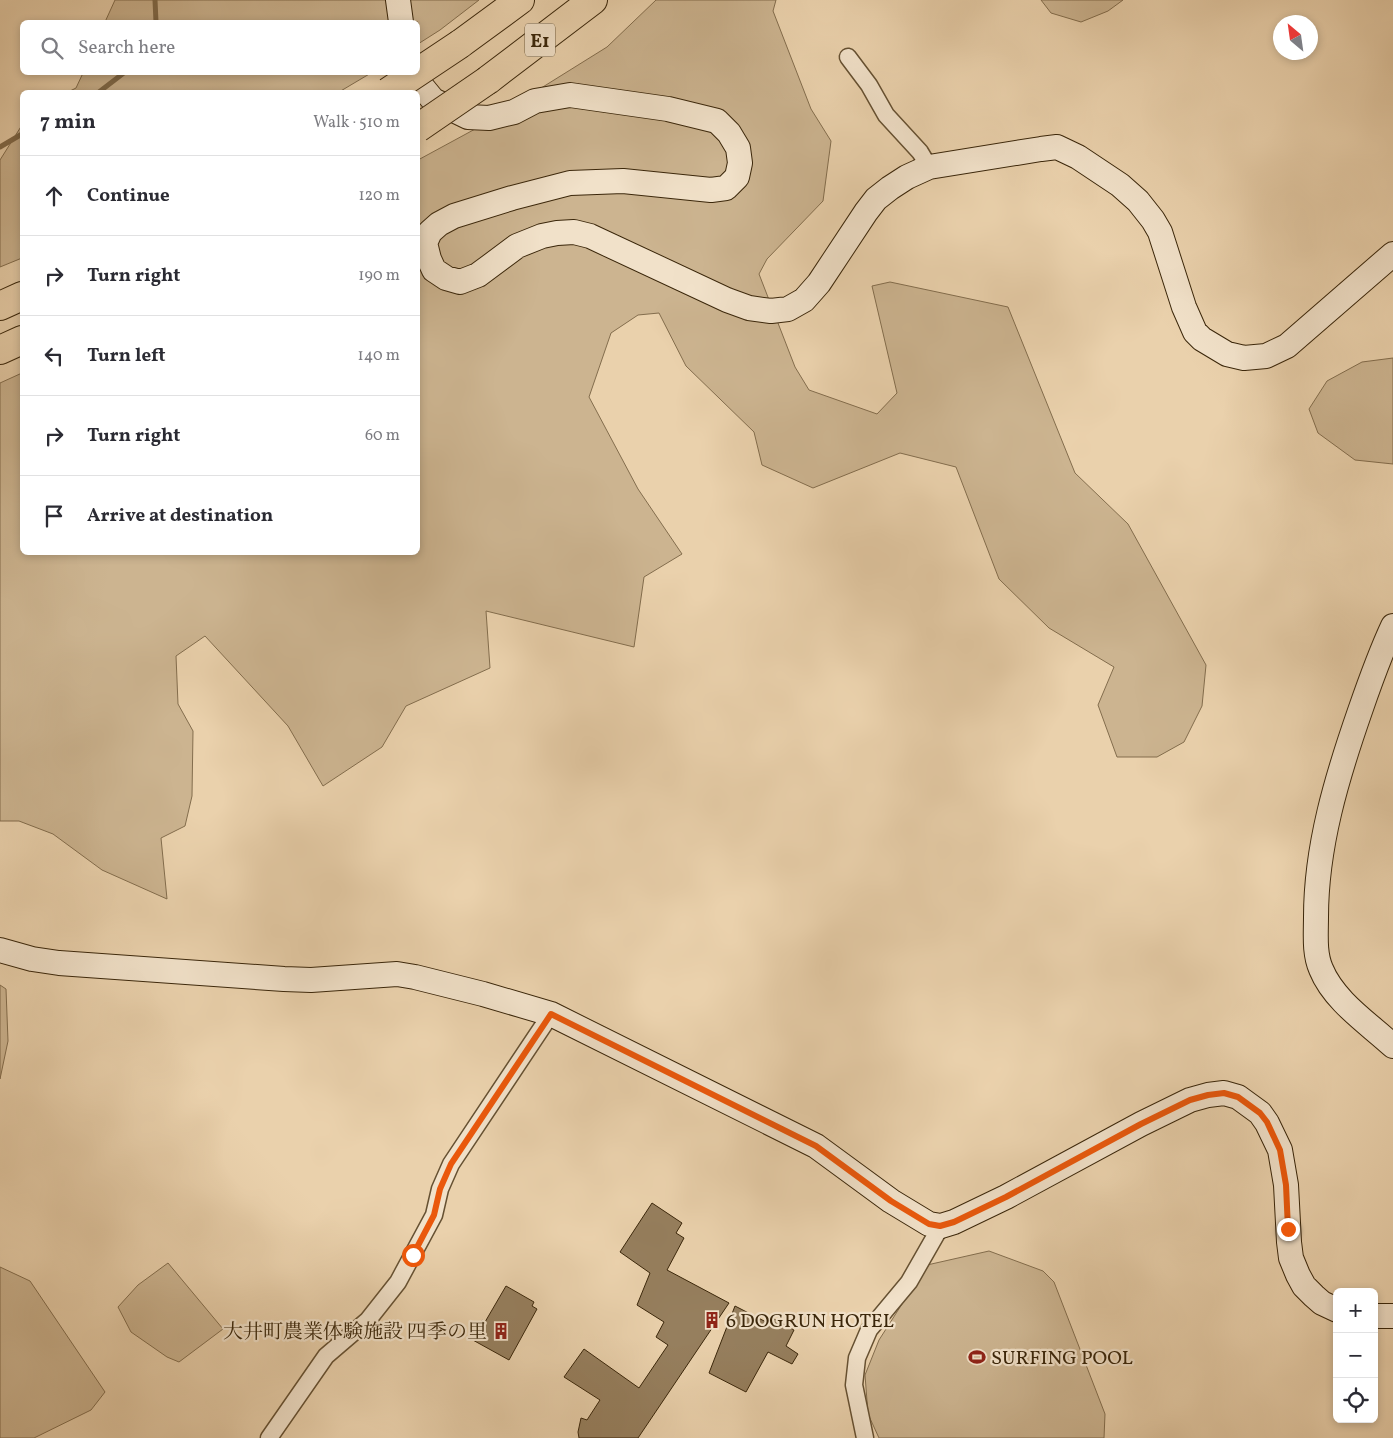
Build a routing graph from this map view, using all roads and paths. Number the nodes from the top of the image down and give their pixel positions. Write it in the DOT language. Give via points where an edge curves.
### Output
graph roads {
  1 [pos="398,0"];
  2 [pos="520,0"];
  3 [pos="593,0"];
  4 [pos="401,20"];
  5 [pos="848,57"];
  6 [pos="420,71"];
  7 [pos="414,75"];
  8 [pos="416,75"];
  9 [pos="391,90"];
  10 [pos="420,127"];
  11 [pos="929,167"];
  12 [pos="1393,254"];
  13 [pos="20,297"];
  14 [pos="0,306"];
  15 [pos="20,341"];
  16 [pos="0,350"];
  17 [pos="1393,626"];
  18 [pos="0,950"];
  19 [pos="551,1014"];
  20 [pos="1393,1046"];
  21 [pos="940,1226"];
  22 [pos="1333,1308"];
  23 [pos="1378,1316"];
  24 [pos="1393,1316"];
  25 [pos="269,1438"];
  26 [pos="865,1438"];
  1 -- 4 [label="street"];
  2 -- 6 [label="highway, E1, bridge"];
  3 -- 10 [label="highway, E1, bridge" via="488,80"];
  5 -- 11 [label="street" via="886,115 920,152"];
  7 -- 9 [label="highway, E1, bridge"];
  8 -- 11 [label="street" via="433,100 468,118 489,118 514,112 535,101 570,95 668,109 716,121 738,148 740,163 737,177 726,188 711,190 623,181 570,183 454,216 430,232 426,242 434,270 460,282 478,275 517,246 557,233 574,232 590,236 727,300 771,311 788,309 804,300 819,283 876,199 907,177"];
  11 -- 12 [label="street" via="1057,147 1078,157 1120,185 1153,220 1195,332 1227,354 1244,358 1266,356 1287,346"];
  13 -- 14 [label="highway"];
  15 -- 16 [label="highway"];
  17 -- 20 [label="street" via="1376,666 1334,791 1316,896 1316,938 1320,968 1330,986 1340,999"];
  18 -- 19 [label="street" via="59,963 284,979 415,976"];
  19 -- 21 [label="street" via="816,1146 891,1201 929,1224"];
  19 -- 25 [label="street" via="451,1164 440,1189 434,1215 398,1282 380,1308 326,1356"];
  21 -- 22 [label="street" via="1006,1197 1190,1100 1224,1093 1250,1105 1267,1122 1284,1168 1289,1242 1294,1266 1309,1291"];
  21 -- 26 [label="street" via="909,1282 869,1330 857,1358 854,1385"];
  23 -- 24 [label="street"];
}
